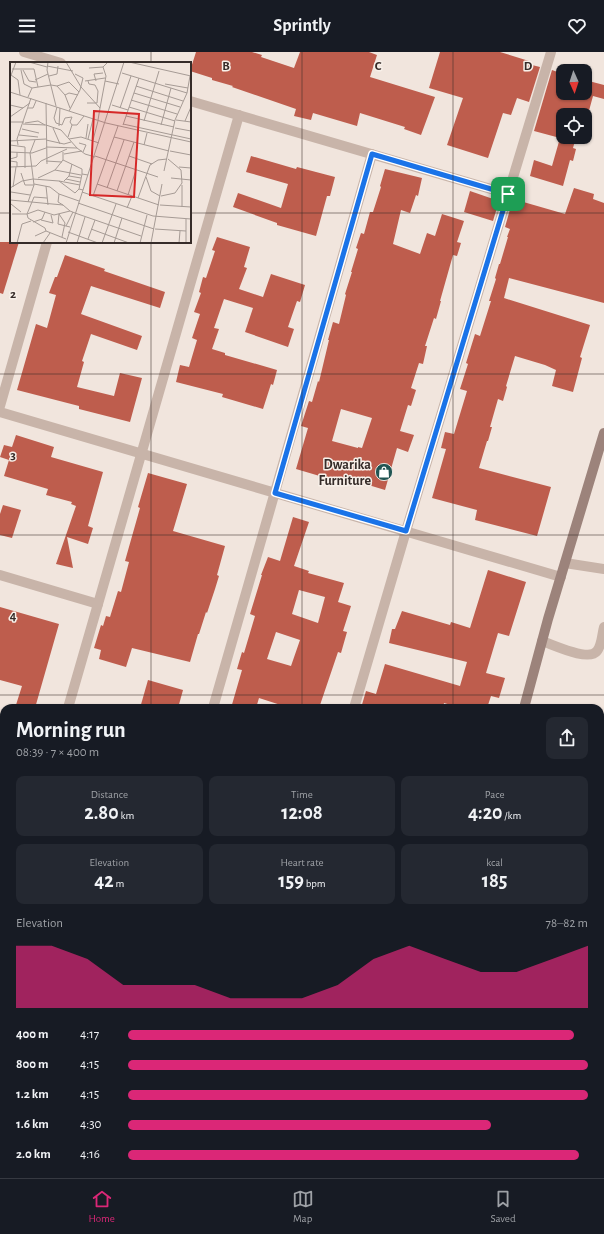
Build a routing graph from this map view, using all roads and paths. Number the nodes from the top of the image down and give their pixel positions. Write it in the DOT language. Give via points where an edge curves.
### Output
graph roads {
  1 [pos="24,52"];
  2 [pos="551,52"];
  3 [pos="40,54"];
  4 [pos="59,62"];
  5 [pos="191,101"];
  6 [pos="239,115"];
  7 [pos="372,154"];
  8 [pos="508,194"];
  9 [pos="47,243"];
  10 [pos="0,406"];
  11 [pos="0,412"];
  12 [pos="604,433"];
  13 [pos="142,453"];
  14 [pos="275,493"];
  15 [pos="406,531"];
  16 [pos="565,563"];
  17 [pos="604,569"];
  18 [pos="0,574"];
  19 [pos="561,577"];
  20 [pos="98,604"];
  21 [pos="604,627"];
  22 [pos="542,642"];
  23 [pos="69,704"];
  24 [pos="214,704"];
  25 [pos="355,704"];
  26 [pos="525,704"];
  1 -- 3 [label="street"];
  2 -- 8 [label="street"];
  3 -- 4 [label="street"];
  5 -- 6 [label="street"];
  6 -- 7 [label="street"];
  6 -- 13 [label="street"];
  7 -- 8 [label="street"];
  7 -- 14 [label="street"];
  8 -- 15 [label="street"];
  9 -- 10 [label="street"];
  11 -- 13 [label="street"];
  12 -- 16 [label="street"];
  13 -- 14 [label="street"];
  13 -- 20 [label="street"];
  14 -- 15 [label="street"];
  14 -- 24 [label="street"];
  15 -- 19 [label="street"];
  15 -- 25 [label="street"];
  16 -- 17 [label="street"];
  16 -- 19 [label="street"];
  18 -- 20 [label="street"];
  19 -- 22 [label="street"];
  20 -- 23 [label="street"];
  21 -- 22 [label="street" via="599,648 593,655 583,656"];
  22 -- 26 [label="street"];
}
